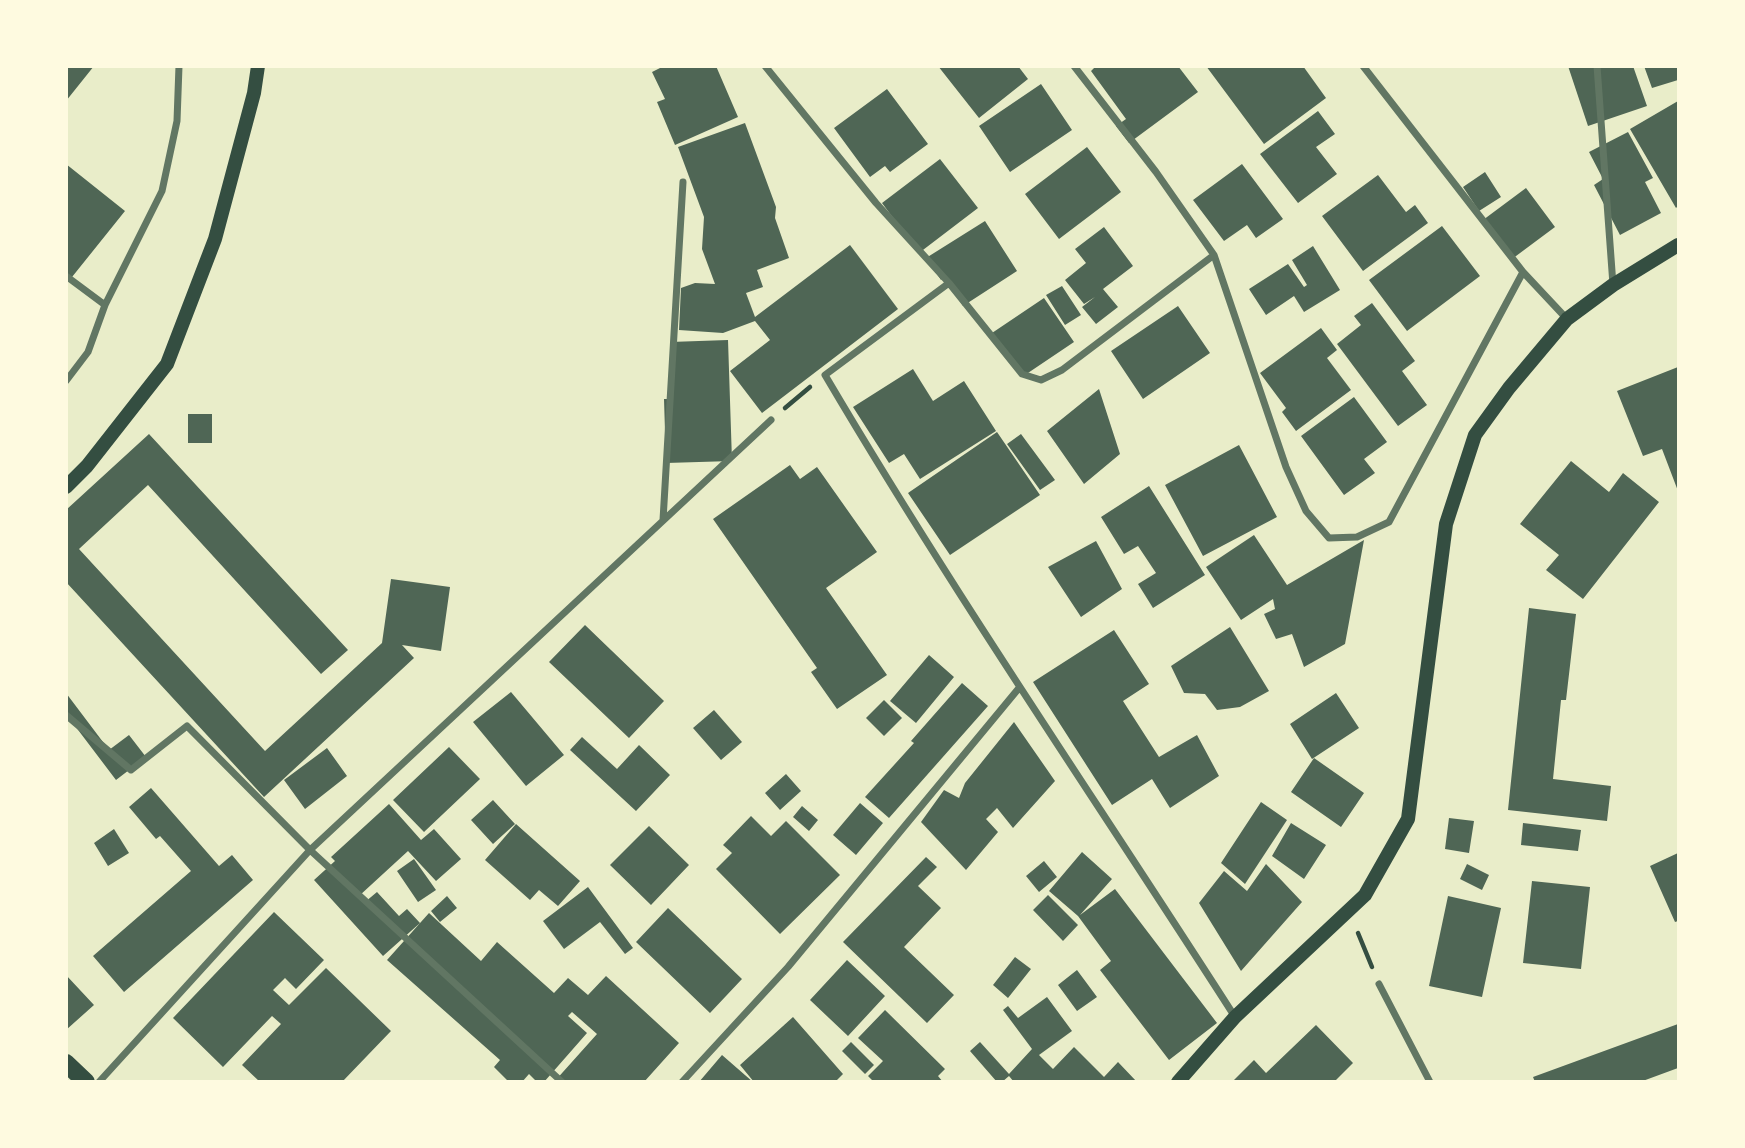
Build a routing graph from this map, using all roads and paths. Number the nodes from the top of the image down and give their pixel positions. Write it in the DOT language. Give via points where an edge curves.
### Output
graph roads {
  1 [pos="179,66"];
  2 [pos="258,66"];
  3 [pos="765,66"];
  4 [pos="1074,66"];
  5 [pos="1363,66"];
  6 [pos="1597,66"];
  7 [pos="683,182"];
  8 [pos="1678,245"];
  9 [pos="1214,255"];
  10 [pos="1523,272"];
  11 [pos="66,276"];
  12 [pos="949,284"];
  13 [pos="1613,285"];
  14 [pos="105,304"];
  15 [pos="1567,319"];
  16 [pos="825,375"];
  17 [pos="66,381"];
  18 [pos="771,420"];
  19 [pos="66,486"];
  20 [pos="663,520"];
  21 [pos="1019,688"];
  22 [pos="66,715"];
  23 [pos="310,850"];
  24 [pos="1349,911"];
  25 [pos="1379,984"];
  26 [pos="1235,1017"];
  27 [pos="66,1063"];
  28 [pos="86,1082"];
  29 [pos="99,1082"];
  30 [pos="562,1082"];
  31 [pos="682,1082"];
  32 [pos="1178,1082"];
  33 [pos="1430,1082"];
  1 -- 14 [label="street" via="177,121 162,191"];
  2 -- 19 [label="main road" via="215,239 167,365"];
  3 -- 12 [label="street" via="876,203"];
  4 -- 9 [label="street"];
  5 -- 10 [label="street"];
  6 -- 13 [label="street"];
  7 -- 20 [label="street"];
  8 -- 13 [label="main road"];
  9 -- 10 [label="street" via="1286,467 1306,511 1329,538 1357,537 1389,522"];
  9 -- 12 [label="street" via="1062,370 1041,380 1022,374"];
  10 -- 15 [label="street"];
  11 -- 14 [label="street"];
  12 -- 16 [label="street"];
  13 -- 15 [label="main road"];
  14 -- 17 [label="street" via="89,352"];
  15 -- 24 [label="main road" via="1475,435 1446,524 1408,819 1364,895"];
  16 -- 18 [label="path"];
  16 -- 21 [label="street"];
  18 -- 20 [label="street"];
  20 -- 23 [label="street"];
  21 -- 26 [label="street"];
  21 -- 31 [label="street" via="788,967"];
  22 -- 23 [label="street" via="131,770 187,726"];
  23 -- 29 [label="street"];
  23 -- 30 [label="street"];
  24 -- 25 [label="path"];
  24 -- 26 [label="main road"];
  25 -- 33 [label="street"];
  26 -- 32 [label="main road"];
  27 -- 28 [label="main road"];
}
